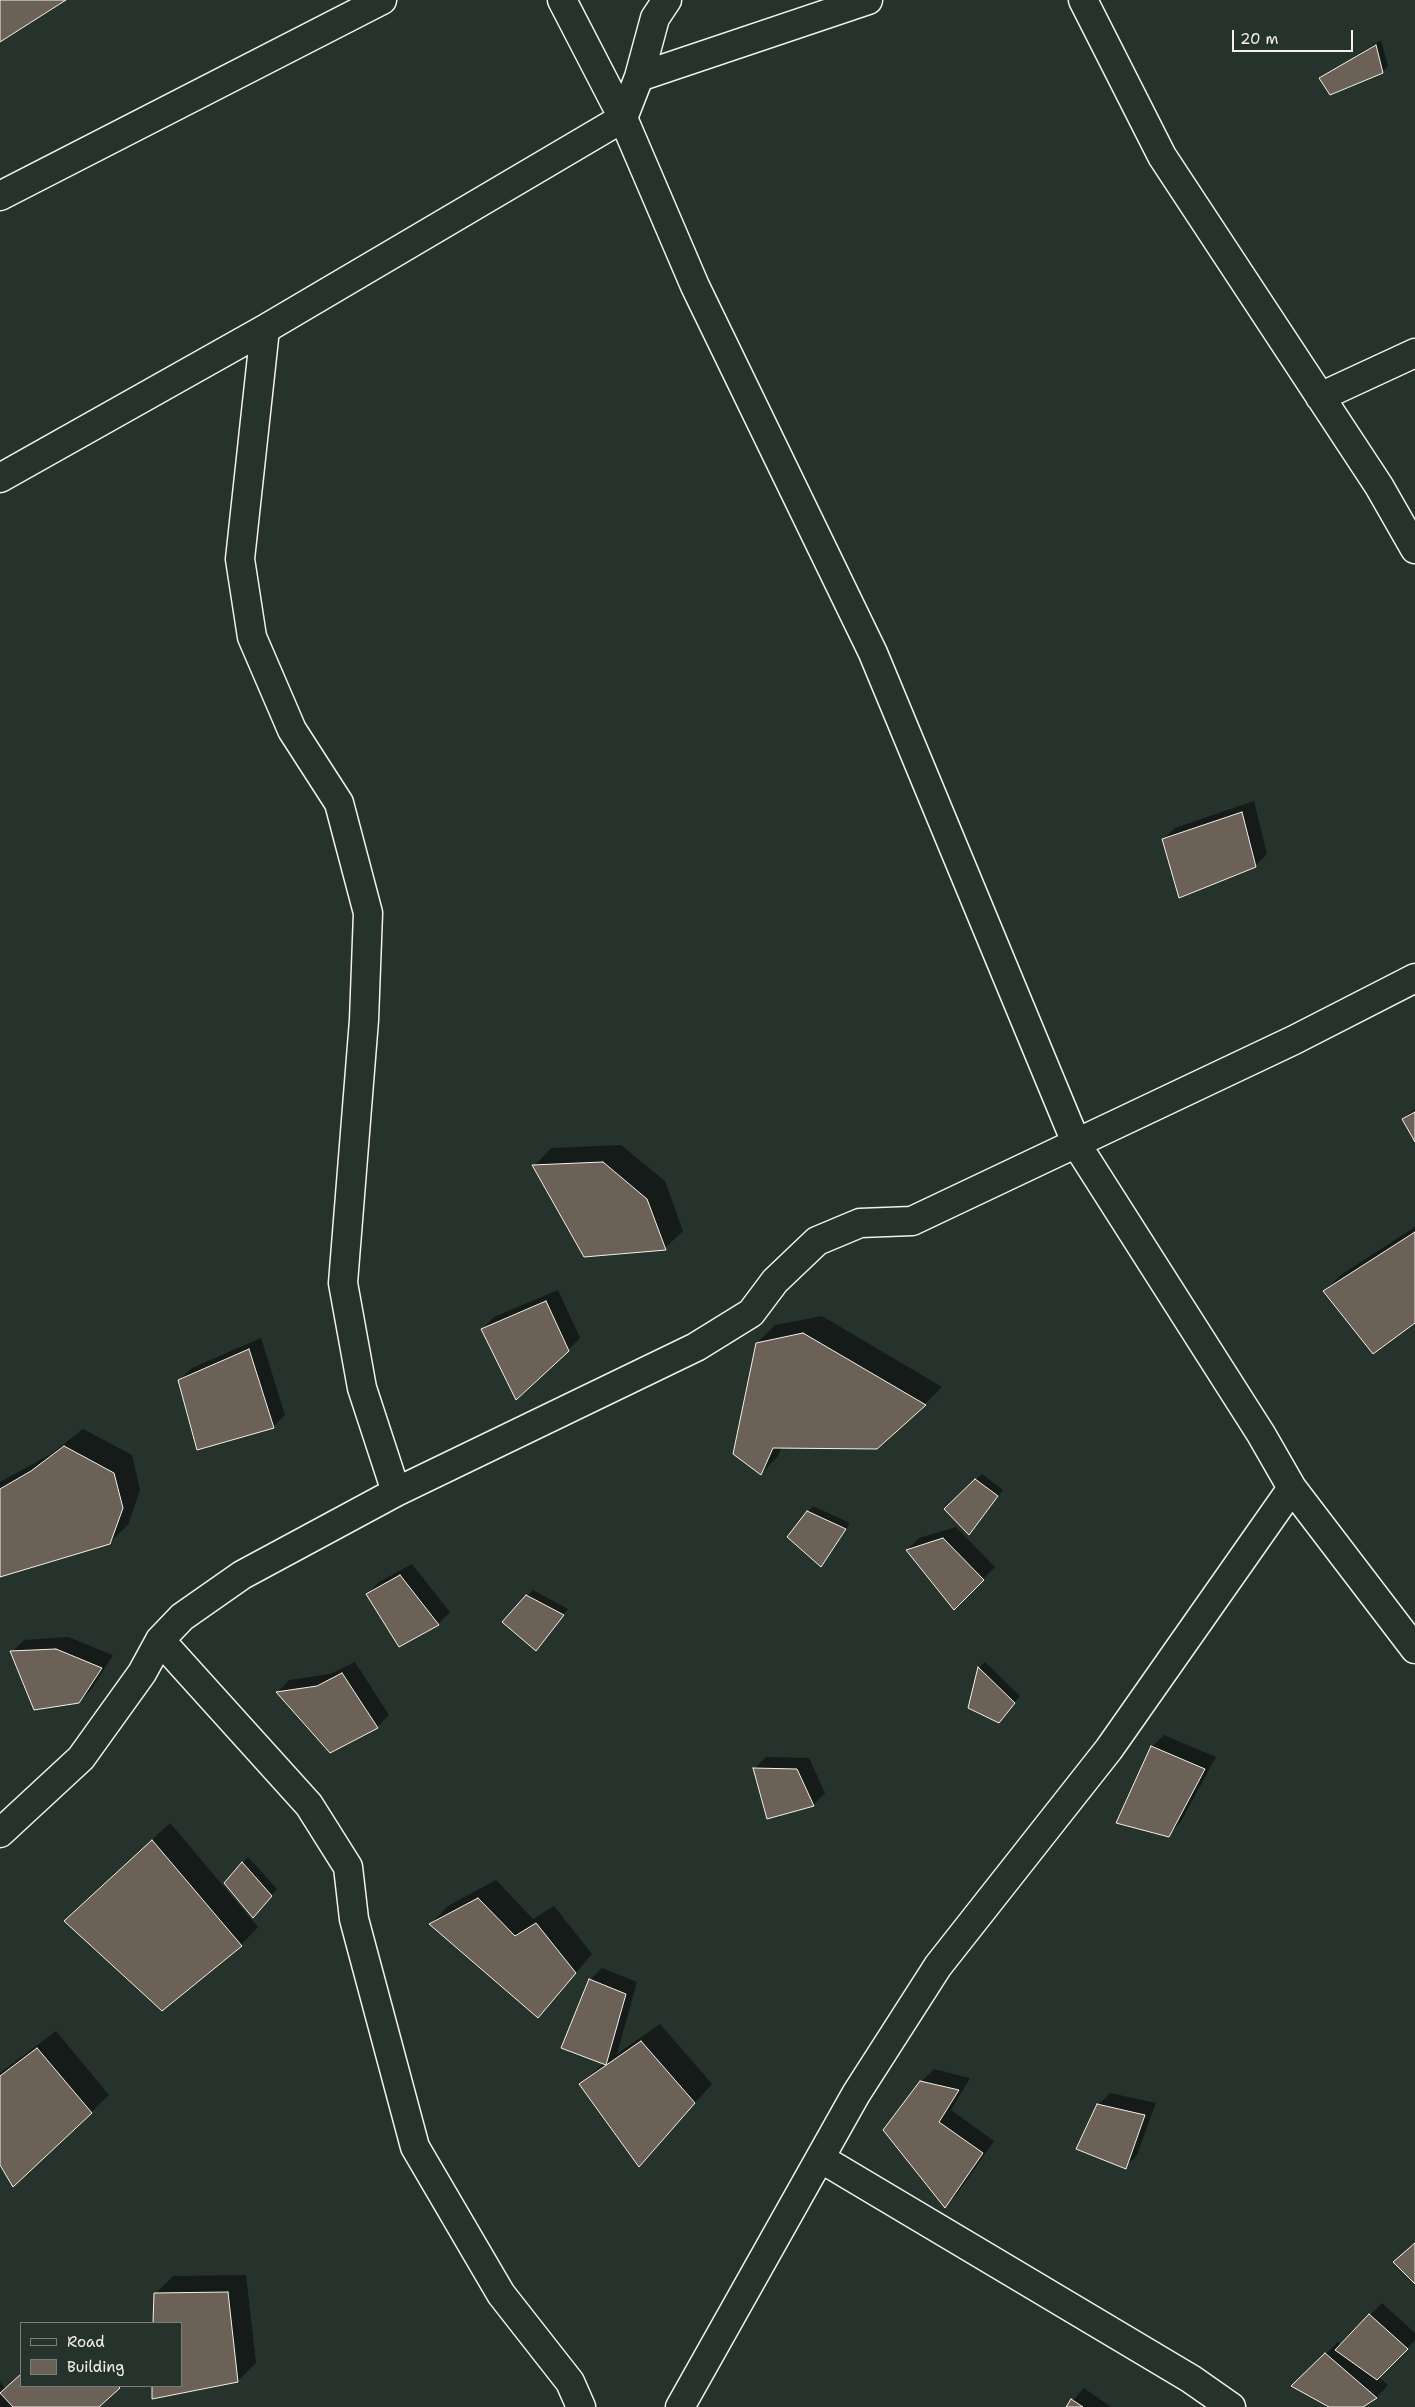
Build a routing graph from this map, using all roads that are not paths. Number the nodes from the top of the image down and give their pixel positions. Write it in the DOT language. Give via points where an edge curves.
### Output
graph roads {
  1 [pos="382,0"];
  2 [pos="562,0"];
  3 [pos="667,0"];
  4 [pos="868,0"];
  5 [pos="1083,0"];
  6 [pos="638,77"];
  7 [pos="623,118"];
  8 [pos="0,196"];
  9 [pos="265,330"];
  10 [pos="1415,353"];
  11 [pos="1320,397"];
  12 [pos="0,478"];
  13 [pos="1415,550"];
  14 [pos="1415,978"];
  15 [pos="1077,1145"];
  16 [pos="1292,1488"];
  17 [pos="396,1492"];
  18 [pos="160,1640"];
  19 [pos="1415,1649"];
  20 [pos="0,1833"];
  21 [pos="820,2158"];
  22 [pos="581,2407"];
  23 [pos="680,2407"];
  24 [pos="1232,2407"];
  1 -- 8 [label="street"];
  2 -- 7 [label="street"];
  3 -- 6 [label="street" via="655,18"];
  4 -- 6 [label="street"];
  5 -- 11 [label="street" via="1162,156"];
  6 -- 7 [label="street"];
  7 -- 9 [label="street"];
  7 -- 15 [label="street" via="695,286 873,653"];
  9 -- 12 [label="street"];
  9 -- 17 [label="street" via="240,559 252,637 292,730 338,803 368,914 364,1020 343,1282 362,1388"];
  10 -- 11 [label="street"];
  11 -- 13 [label="street" via="1379,486"];
  14 -- 15 [label="street"];
  15 -- 16 [label="street"];
  15 -- 17 [label="street" via="912,1222 860,1224 817,1241 774,1280 751,1313 696,1347"];
  16 -- 19 [label="street"];
  16 -- 21 [label="street" via="1109,1749 938,1966 856,2094"];
  17 -- 18 [label="street" via="242,1575 182,1617"];
  18 -- 20 [label="street" via="142,1673 81,1758"];
  18 -- 22 [label="street" via="309,1804 348,1867 354,1919 415,2147 501,2294 570,2382"];
  21 -- 23 [label="street"];
  21 -- 24 [label="street" via="1191,2379"];
}
